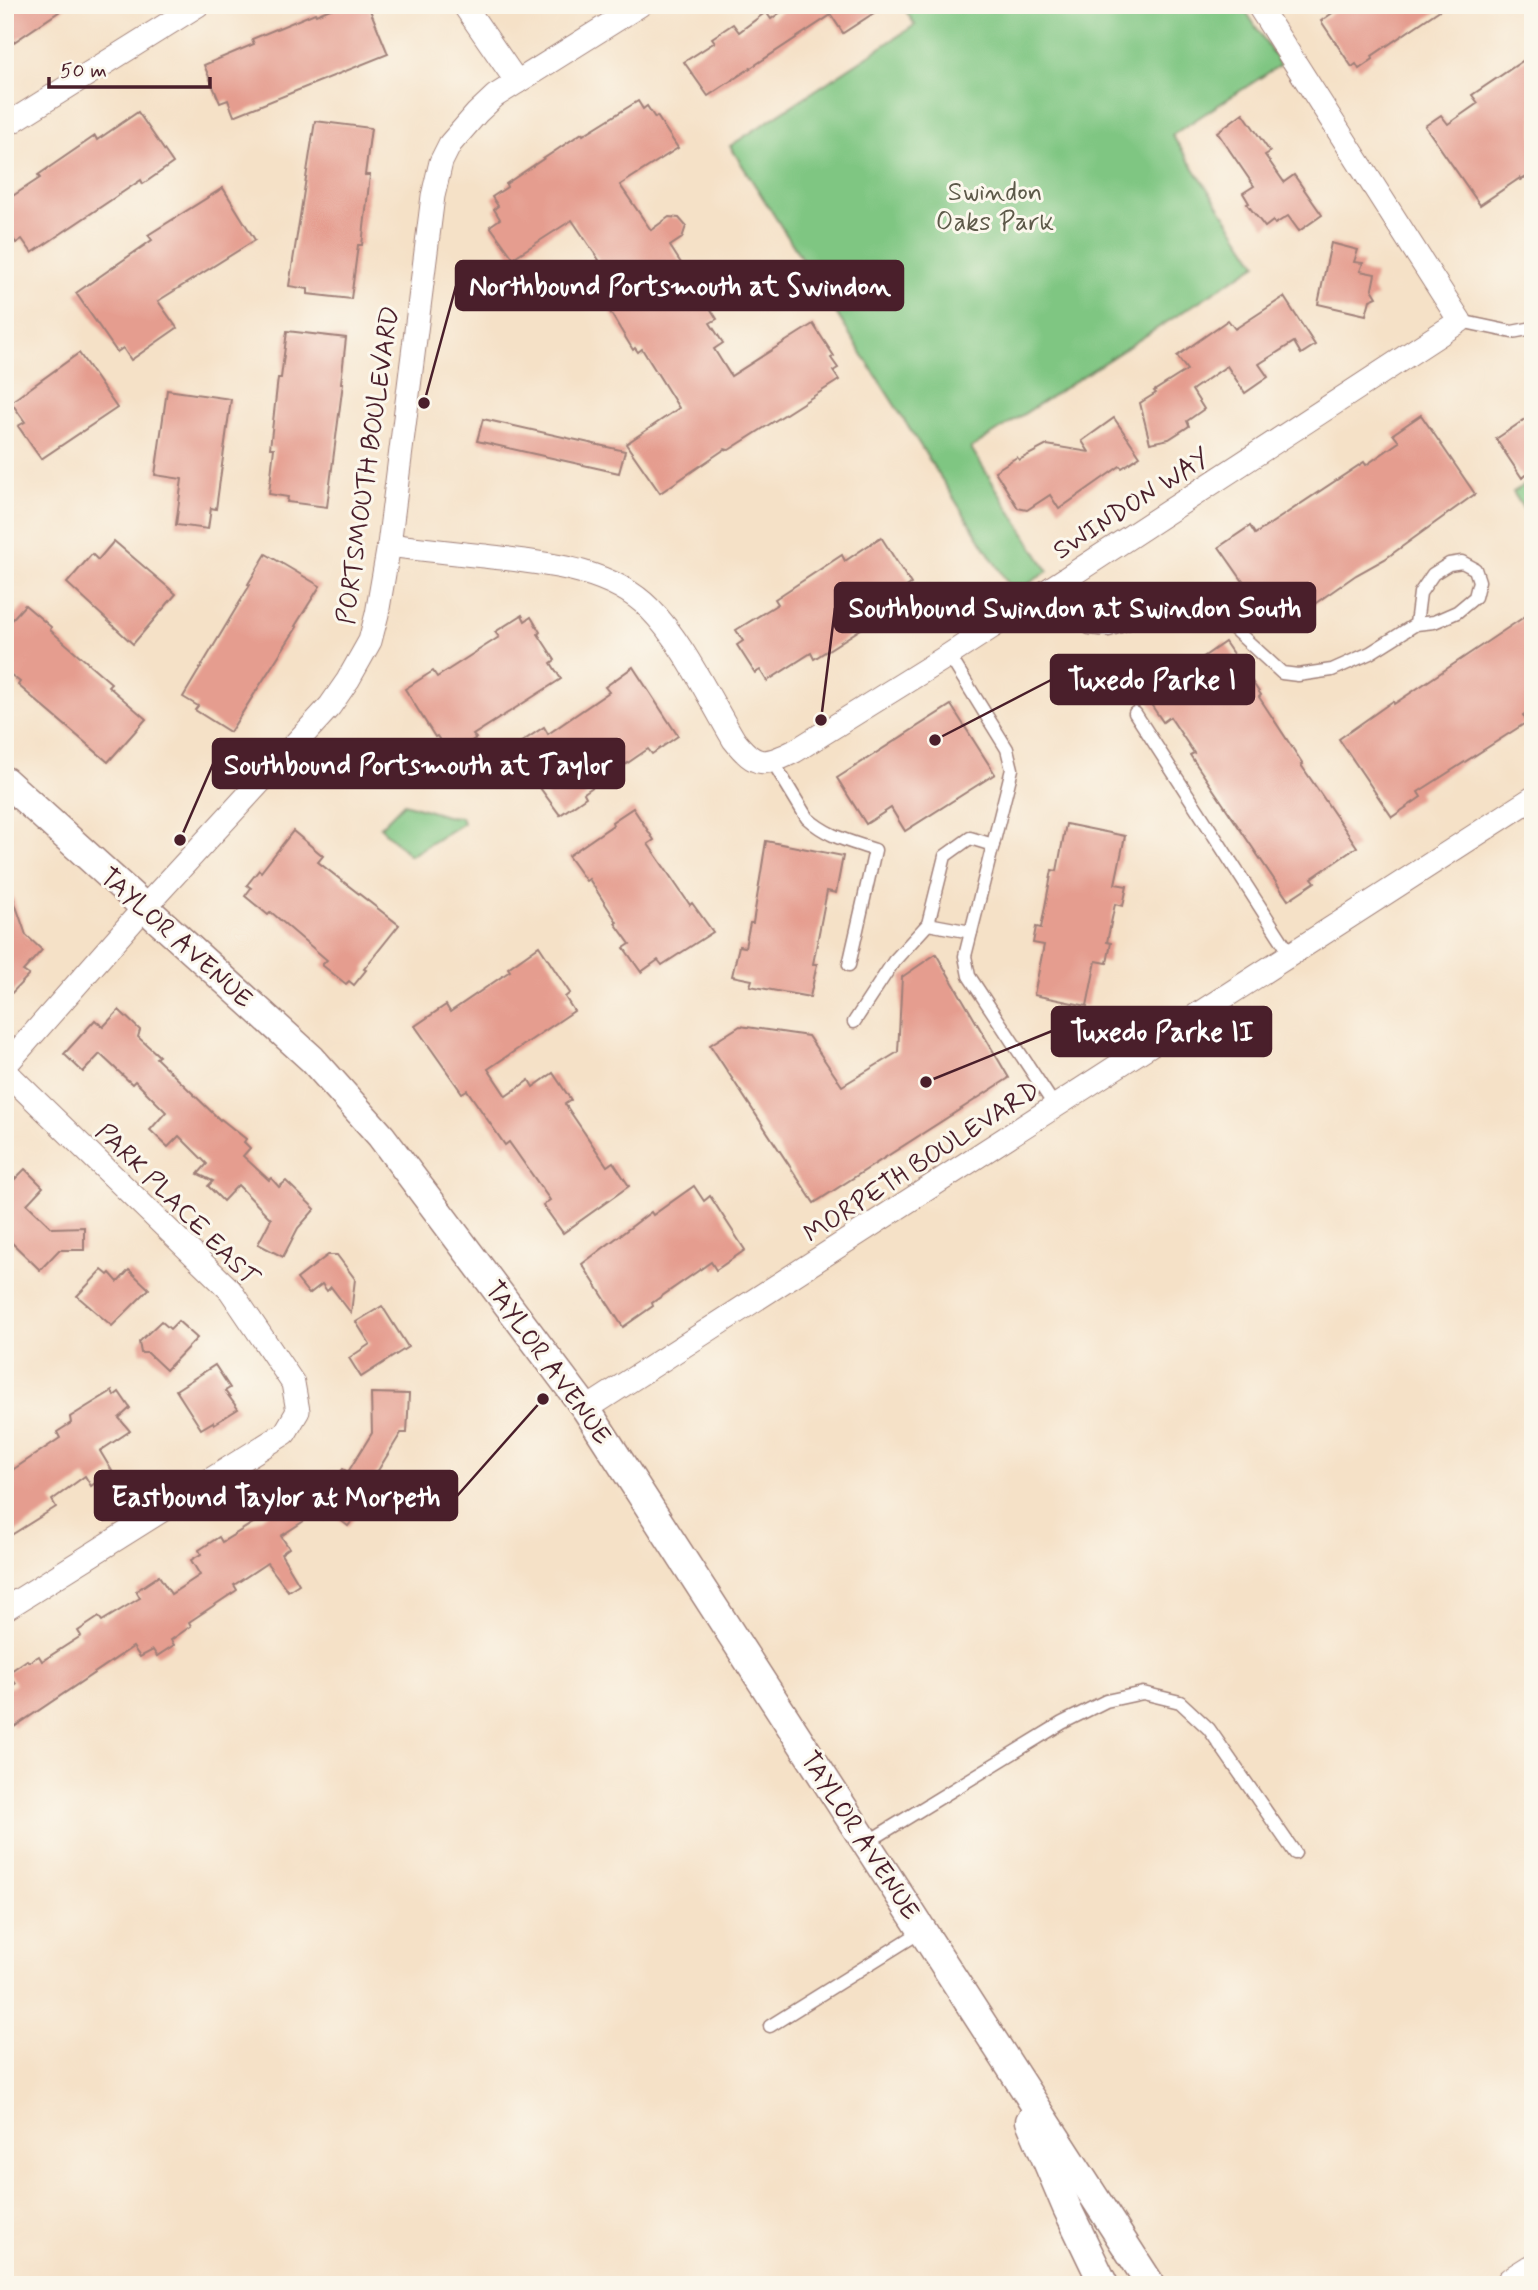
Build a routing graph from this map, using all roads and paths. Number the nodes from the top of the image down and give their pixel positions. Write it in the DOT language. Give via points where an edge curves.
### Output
graph roads {
  1 [pos="198,5"];
  2 [pos="464,5"];
  3 [pos="640,5"];
  4 [pos="1258,5"];
  5 [pos="517,82"];
  6 [pos="5,126"];
  7 [pos="1460,321"];
  8 [pos="1533,328"];
  9 [pos="389,545"];
  10 [pos="1054,586"];
  11 [pos="1416,624"];
  12 [pos="949,655"];
  13 [pos="1135,713"];
  14 [pos="773,762"];
  15 [pos="5,781"];
  16 [pos="1533,798"];
  17 [pos="993,845"];
  18 [pos="144,908"];
  19 [pos="928,924"];
  20 [pos="971,932"];
  21 [pos="1291,955"];
  22 [pos="849,965"];
  23 [pos="854,1022"];
  24 [pos="5,1066"];
  25 [pos="5,1071"];
  26 [pos="1056,1108"];
  27 [pos="586,1409"];
  28 [pos="5,1609"];
  29 [pos="866,1843"];
  30 [pos="1295,1853"];
  31 [pos="922,1931"];
  32 [pos="771,2026"];
  33 [pos="988,2030"];
  34 [pos="1533,2273"];
  35 [pos="1104,2285"];
  36 [pos="1151,2285"];
  37 [pos="1514,2285"];
  1 -- 6 [label="street"];
  2 -- 5 [label="street"];
  3 -- 5 [label="street, PORTSMOUTH BOULEVARD"];
  4 -- 7 [label="street"];
  5 -- 9 [label="street, PORTSMOUTH BOULEVARD" via="461,129 441,162"];
  7 -- 8 [label="lane" via="1512,332"];
  7 -- 10 [label="street, SWINDON WAY"];
  9 -- 14 [label="street" via="566,567 629,593 650,608 671,635 745,754"];
  9 -- 18 [label="street, PORTSMOUTH BOULEVARD" via="370,641 348,680 330,706"];
  10 -- 11 [label="lane" via="1071,612 1089,628 1108,630 1181,610 1207,612 1233,628 1282,673 1297,675 1332,670"];
  10 -- 12 [label="street, SWINDON WAY"];
  11 -- 11 [label="lane" via="1457,612 1475,597 1479,581 1475,569 1462,562 1433,574 1420,593"];
  12 -- 14 [label="street, SWINDON WAY"];
  12 -- 17 [label="lane" via="1007,749 1012,769"];
  13 -- 21 [label="lane"];
  14 -- 22 [label="lane" via="807,818 823,832 875,850"];
  15 -- 18 [label="street, TAYLOR AVENUE"];
  16 -- 21 [label="street, MORPETH BOULEVARD"];
  17 -- 19 [label="lane" via="970,838 945,856"];
  17 -- 20 [label="lane"];
  18 -- 24 [label="street, PORTSMOUTH BOULEVARD"];
  18 -- 27 [label="street, TAYLOR AVENUE" via="312,1059 381,1136"];
  19 -- 20 [label="lane"];
  19 -- 23 [label="lane" via="894,961"];
  20 -- 26 [label="lane" via="965,956 970,976"];
  21 -- 26 [label="street, MORPETH BOULEVARD"];
  25 -- 28 [label="street, PARK PLACE EAST" via="230,1290 293,1383 298,1411 285,1433"];
  26 -- 27 [label="street, MORPETH BOULEVARD"];
  27 -- 29 [label="street, TAYLOR AVENUE"];
  29 -- 30 [label="lane" via="1062,1723 1106,1701 1143,1693 1180,1702 1209,1730"];
  29 -- 31 [label="street, TAYLOR AVENUE"];
  31 -- 32 [label="lane"];
  31 -- 33 [label="street, TAYLOR AVENUE"];
  33 -- 35 [label="street, TAYLOR AVENUE"];
  33 -- 36 [label="street, TAYLOR AVENUE"];
  34 -- 37 [label="main road"];
}
